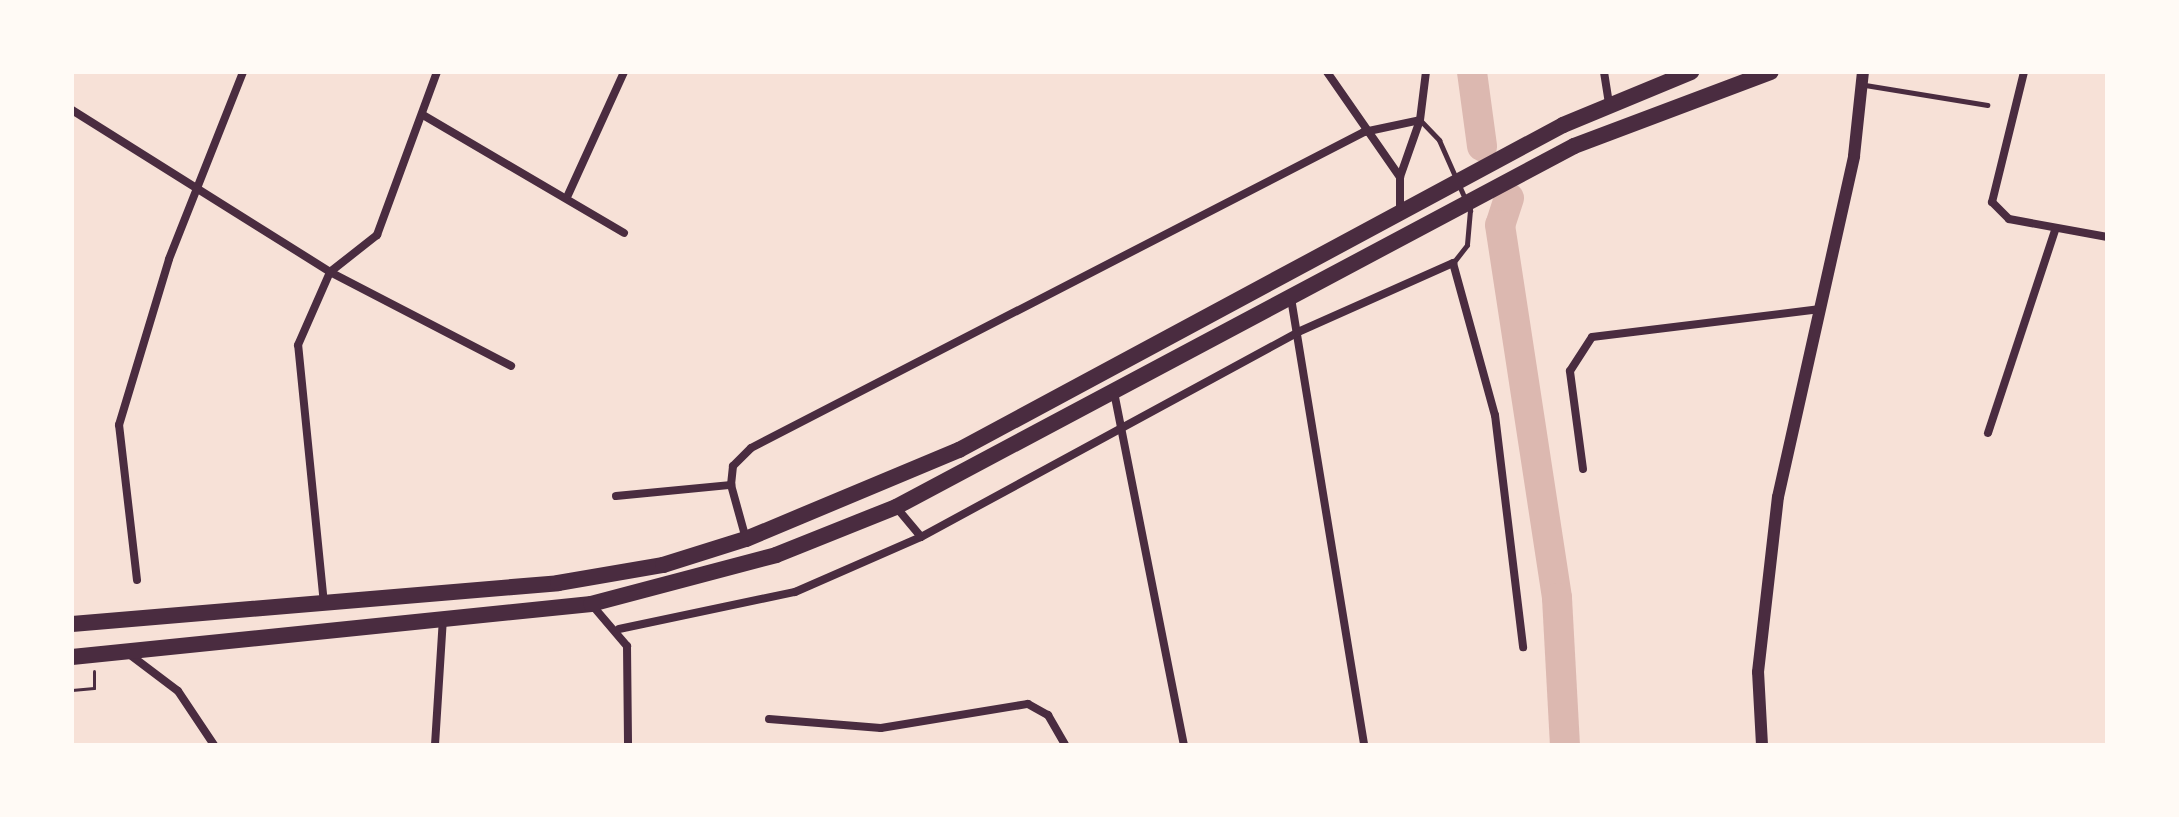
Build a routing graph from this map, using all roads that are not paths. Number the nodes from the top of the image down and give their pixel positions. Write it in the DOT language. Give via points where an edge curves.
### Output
graph roads {
  1 [pos="243,72"];
  2 [pos="437,72"];
  3 [pos="624,72"];
  4 [pos="1327,72"];
  5 [pos="1426,72"];
  6 [pos="1604,72"];
  7 [pos="1691,72"];
  8 [pos="1771,72"];
  9 [pos="2024,72"];
  10 [pos="1864,78"];
  11 [pos="1609,103"];
  12 [pos="1987,105"];
  13 [pos="72,110"];
  14 [pos="423,115"];
  15 [pos="1420,120"];
  16 [pos="1364,132"];
  17 [pos="1400,177"];
  18 [pos="203,186"];
  19 [pos="568,195"];
  20 [pos="1400,210"];
  21 [pos="2055,231"];
  22 [pos="624,233"];
  23 [pos="2107,237"];
  24 [pos="1453,263"];
  25 [pos="330,272"];
  26 [pos="1291,298"];
  27 [pos="1820,309"];
  28 [pos="1298,332"];
  29 [pos="511,366"];
  30 [pos="1114,392"];
  31 [pos="1126,431"];
  32 [pos="1988,433"];
  33 [pos="1583,469"];
  34 [pos="731,485"];
  35 [pos="616,496"];
  36 [pos="896,507"];
  37 [pos="921,537"];
  38 [pos="746,539"];
  39 [pos="137,580"];
  40 [pos="591,604"];
  41 [pos="324,605"];
  42 [pos="443,619"];
  43 [pos="72,624"];
  44 [pos="619,629"];
  45 [pos="1523,647"];
  46 [pos="129,653"];
  47 [pos="72,657"];
  48 [pos="769,719"];
  49 [pos="214,745"];
  50 [pos="435,745"];
  51 [pos="628,745"];
  52 [pos="1065,745"];
  53 [pos="1184,745"];
  54 [pos="1364,745"];
  55 [pos="1762,745"];
  1 -- 18 [label="street"];
  2 -- 14 [label="street"];
  3 -- 19 [label="street"];
  4 -- 16 [label="street"];
  5 -- 15 [label="street"];
  6 -- 11 [label="street"];
  7 -- 11 [label="highway"];
  8 -- 26 [label="highway" via="1574,146"];
  9 -- 21 [label="street" via="1992,202 2009,219"];
  10 -- 12 [label="lane"];
  10 -- 27 [label="street"];
  11 -- 20 [label="highway"];
  13 -- 18 [label="street"];
  14 -- 19 [label="street"];
  14 -- 25 [label="street" via="377,235"];
  15 -- 16 [label="street"];
  15 -- 17 [label="street"];
  15 -- 24 [label="lane" via="1439,140 1470,210 1470,237"];
  16 -- 17 [label="street"];
  16 -- 34 [label="street" via="751,448 733,466"];
  17 -- 20 [label="street"];
  18 -- 25 [label="street"];
  18 -- 39 [label="street" via="159,287 119,425"];
  19 -- 22 [label="street"];
  20 -- 38 [label="highway" via="959,450"];
  21 -- 23 [label="street"];
  21 -- 32 [label="street"];
  24 -- 28 [label="street"];
  24 -- 45 [label="street" via="1495,415"];
  25 -- 29 [label="street"];
  25 -- 41 [label="street" via="298,345 296,379"];
  26 -- 28 [label="street"];
  26 -- 30 [label="highway"];
  27 -- 33 [label="street" via="1592,337 1570,371"];
  27 -- 55 [label="street" via="1765,589 1758,672"];
  28 -- 31 [label="street"];
  28 -- 54 [label="street"];
  30 -- 31 [label="street"];
  30 -- 36 [label="highway"];
  31 -- 37 [label="street"];
  31 -- 53 [label="street"];
  34 -- 35 [label="street"];
  34 -- 38 [label="street"];
  36 -- 37 [label="street"];
  36 -- 40 [label="highway" via="776,555"];
  37 -- 44 [label="street" via="795,592"];
  38 -- 41 [label="highway" via="663,565 558,583"];
  40 -- 42 [label="highway"];
  40 -- 44 [label="street"];
  41 -- 43 [label="highway"];
  42 -- 46 [label="highway"];
  42 -- 50 [label="street"];
  44 -- 51 [label="street" via="630,664"];
  46 -- 47 [label="highway"];
  46 -- 49 [label="street" via="187,700"];
  48 -- 52 [label="street" via="881,728 1028,704 1048,715"];
}
